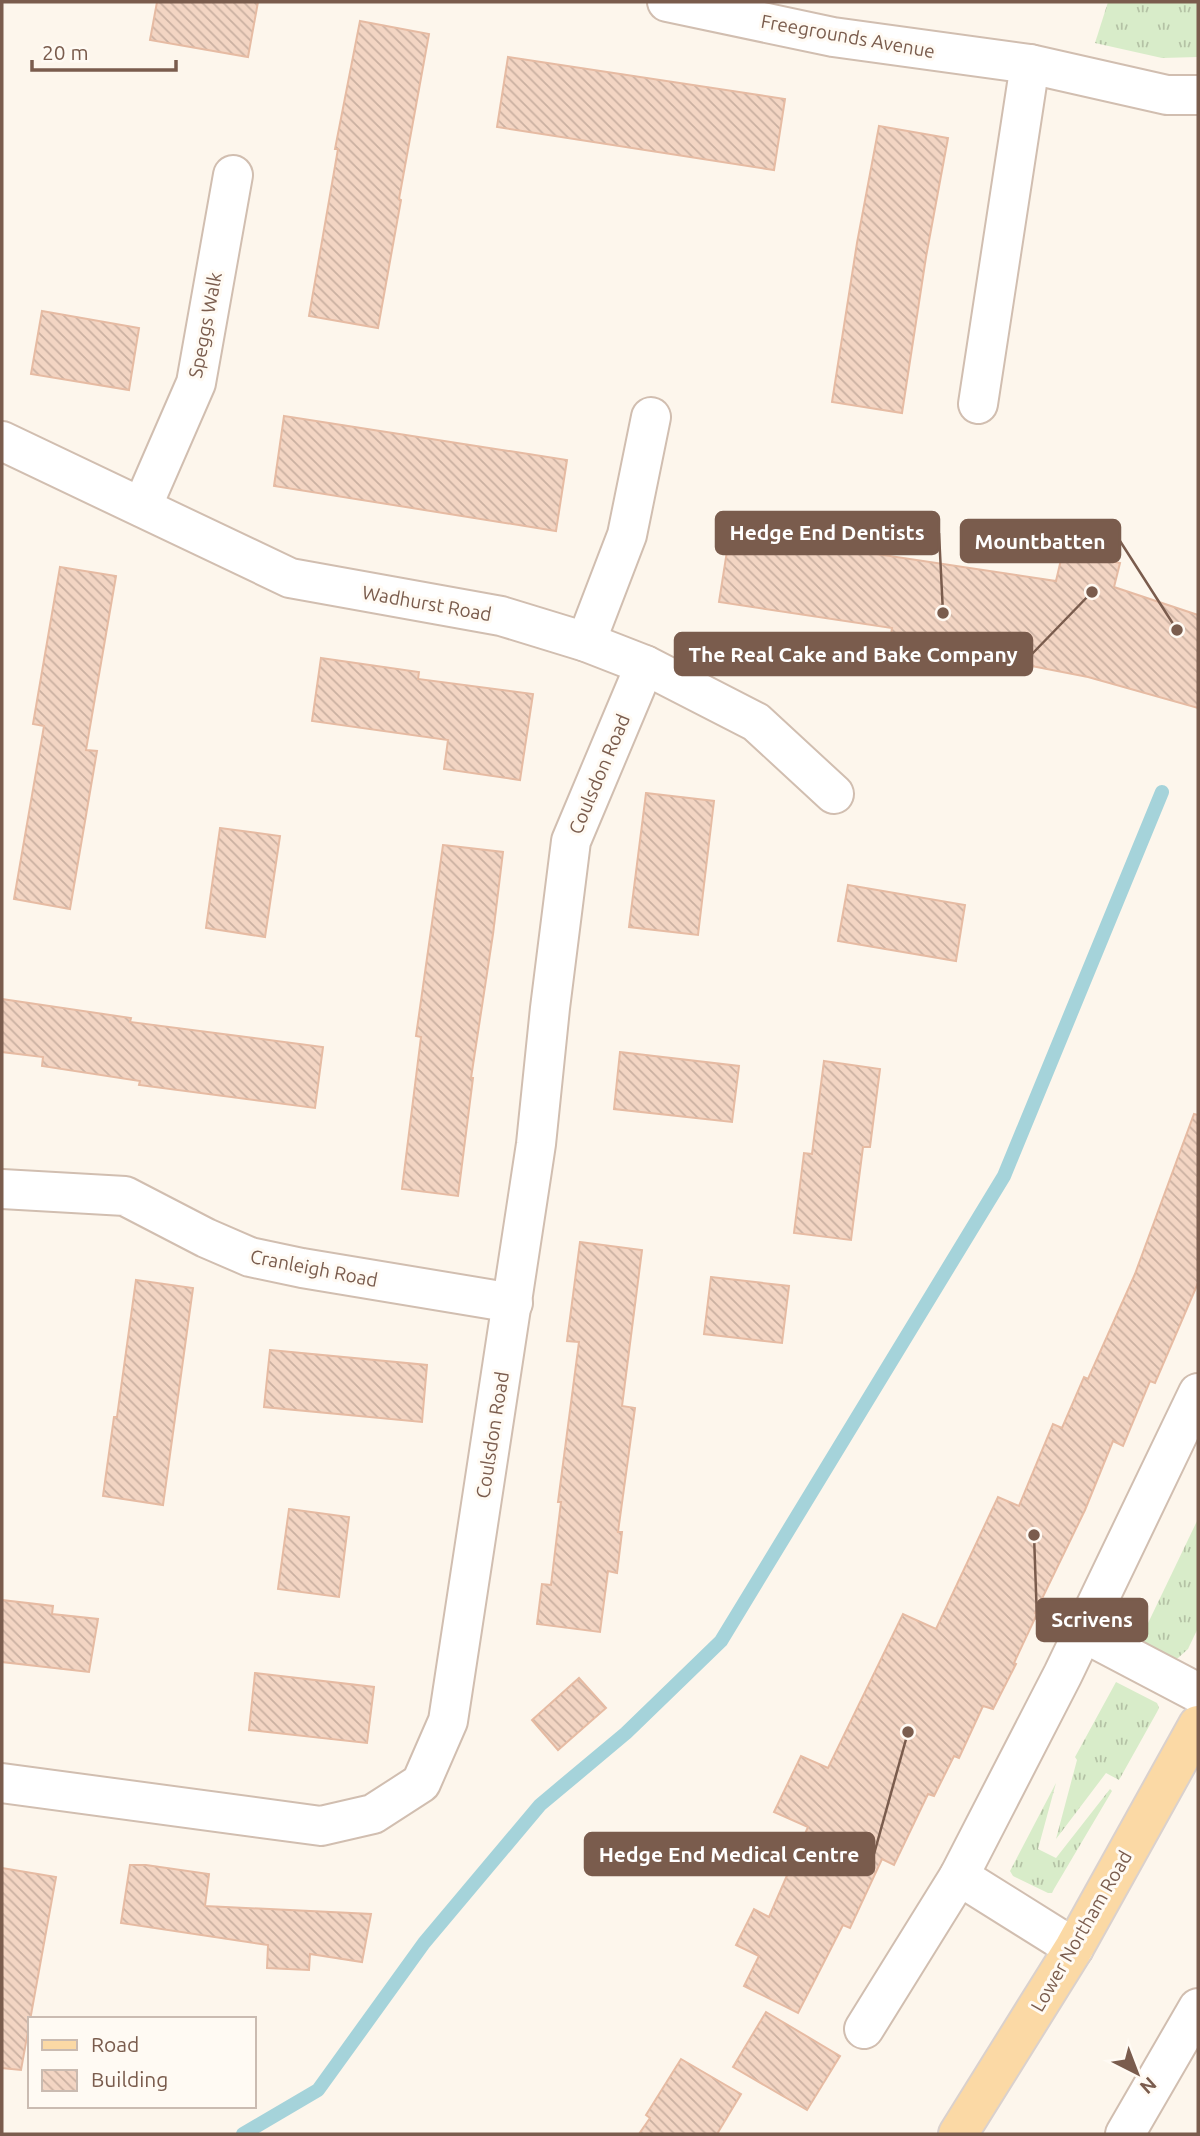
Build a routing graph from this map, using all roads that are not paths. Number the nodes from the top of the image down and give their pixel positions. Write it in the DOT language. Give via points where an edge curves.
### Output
graph roads {
  1 [pos="667,2"];
  2 [pos="1030,64"];
  3 [pos="1198,95"];
  4 [pos="233,175"];
  5 [pos="978,404"];
  6 [pos="651,417"];
  7 [pos="2,441"];
  8 [pos="142,507"];
  9 [pos="586,642"];
  10 [pos="645,665"];
  11 [pos="834,794"];
  12 [pos="2,1189"];
  13 [pos="513,1303"];
  14 [pos="1198,1394"];
  15 [pos="1082,1632"];
  16 [pos="1198,1693"];
  17 [pos="1198,1724"];
  18 [pos="2,1783"];
  19 [pos="959,1876"];
  20 [pos="1074,1948"];
  21 [pos="1198,2008"];
  22 [pos="864,2029"];
  23 [pos="958,2134"];
  24 [pos="1125,2134"];
  1 -- 2 [label="street, Freegrounds Avenue" via="832,37"];
  2 -- 3 [label="street, Freegrounds Avenue" via="1167,95"];
  2 -- 5 [label="street"];
  4 -- 8 [label="street, Speggs Walk" via="196,383"];
  6 -- 9 [label="street" via="626,535"];
  7 -- 8 [label="street, Wadhurst Road"];
  8 -- 9 [label="street, Wadhurst Road" via="290,578 501,616"];
  9 -- 10 [label="street, Wadhurst Road"];
  10 -- 11 [label="street, Wadhurst Road" via="756,722"];
  10 -- 13 [label="street, Coulsdon Road" via="571,841"];
  12 -- 13 [label="street, Cranleigh Road" via="125,1196 250,1256"];
  13 -- 18 [label="street, Coulsdon Road" via="448,1721 422,1783 373,1814 321,1826"];
  14 -- 15 [label="street"];
  15 -- 16 [label="street"];
  15 -- 19 [label="street"];
  17 -- 20 [label="main road, Lower Northam Road"];
  19 -- 20 [label="street"];
  19 -- 22 [label="street"];
  20 -- 23 [label="main road, Lower Northam Road"];
  21 -- 24 [label="street"];
}
